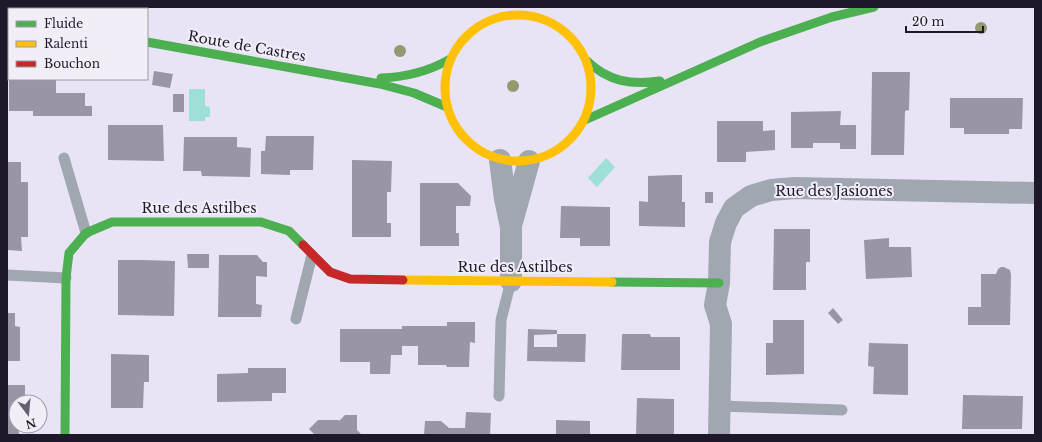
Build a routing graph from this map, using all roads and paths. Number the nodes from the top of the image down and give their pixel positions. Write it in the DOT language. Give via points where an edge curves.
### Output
graph roads {
  1 [pos="874,7"];
  2 [pos="148,42"];
  3 [pos="450,59"];
  4 [pos="587,61"];
  5 [pos="342,77"];
  6 [pos="673,80"];
  7 [pos="447,107"];
  8 [pos="585,120"];
  9 [pos="64,158"];
  10 [pos="500,160"];
  11 [pos="529,161"];
  12 [pos="1035,193"];
  13 [pos="511,227"];
  14 [pos="86,233"];
  15 [pos="312,255"];
  16 [pos="7,274"];
  17 [pos="66,278"];
  18 [pos="511,281"];
  19 [pos="718,283"];
  20 [pos="296,319"];
  21 [pos="499,396"];
  22 [pos="720,406"];
  23 [pos="842,410"];
  24 [pos="65,435"];
  25 [pos="719,435"];
  1 -- 6 [label="main road" via="832,17 778,36"];
  2 -- 5 [label="main road, Route de Castres"];
  3 -- 4 [label="main road" via="463,39 483,23 507,16 532,16 560,28 574,40"];
  3 -- 5 [label="main road, Route de Castres" via="433,69 409,76"];
  3 -- 7 [label="main road" via="444,82"];
  4 -- 6 [label="main road" via="602,74 621,81 643,84"];
  4 -- 8 [label="main road" via="591,100"];
  5 -- 7 [label="main road, Route de Castres" via="404,90"];
  6 -- 8 [label="main road"];
  7 -- 10 [label="main road" via="454,125 466,140 481,152"];
  8 -- 11 [label="main road" via="571,139 552,154"];
  9 -- 14 [label="lane"];
  10 -- 11 [label="main road"];
  10 -- 13 [label="street"];
  11 -- 13 [label="street"];
  12 -- 19 [label="street, Rue des Jasiones" via="795,188 771,190 751,196 734,208 720,242"];
  13 -- 18 [label="street"];
  14 -- 15 [label="main road, Rue des Astilbes" via="112,222 261,222 289,231"];
  14 -- 17 [label="main road, Rue des Astilbes" via="70,252"];
  15 -- 18 [label="main road, Rue des Astilbes" via="330,272 350,279"];
  15 -- 20 [label="lane"];
  16 -- 17 [label="lane"];
  17 -- 24 [label="main road, Rue des Astilbes"];
  18 -- 19 [label="main road, Rue des Astilbes"];
  18 -- 21 [label="lane" via="501,320"];
  19 -- 22 [label="street, Rue des Jasiones" via="715,305 721,324"];
  22 -- 23 [label="lane"];
  22 -- 25 [label="street, Rue des Jasiones"];
}
